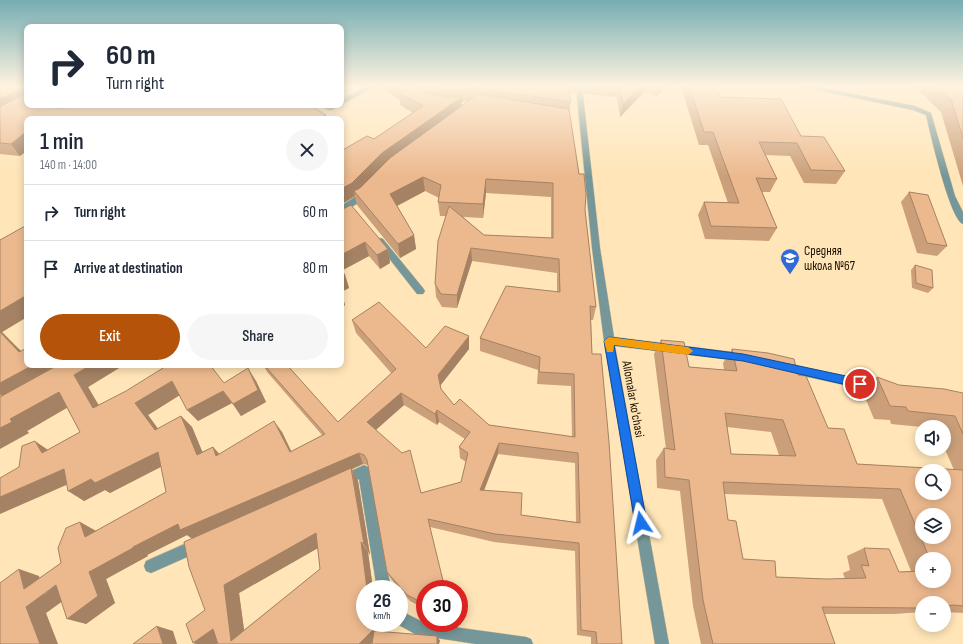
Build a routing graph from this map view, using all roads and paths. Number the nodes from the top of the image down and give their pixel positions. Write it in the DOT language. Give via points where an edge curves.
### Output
graph roads {
  1 [pos="580,116"];
  2 [pos="929,116"];
  3 [pos="368,189"];
  4 [pos="344,210"];
  5 [pos="963,221"];
  6 [pos="375,235"];
  7 [pos="420,291"];
  8 [pos="609,341"];
  9 [pos="750,359"];
  10 [pos="772,365"];
  11 [pos="893,390"];
  12 [pos="329,487"];
  13 [pos="208,541"];
  14 [pos="151,566"];
  15 [pos="382,580"];
  16 [pos="408,622"];
  17 [pos="526,644"];
  18 [pos="662,644"];
  1 -- 8 [label="street, Allomalar ko'chasi"];
  2 -- 5 [label="street" via="951,196"];
  3 -- 4 [label="street" via="353,208"];
  6 -- 7 [label="street"];
  8 -- 9 [label="street"];
  8 -- 18 [label="street, Allomalar ko'chasi"];
  10 -- 11 [label="street"];
  12 -- 15 [label="street" via="364,471"];
  13 -- 14 [label="street"];
  16 -- 17 [label="street" via="417,628"];
}
